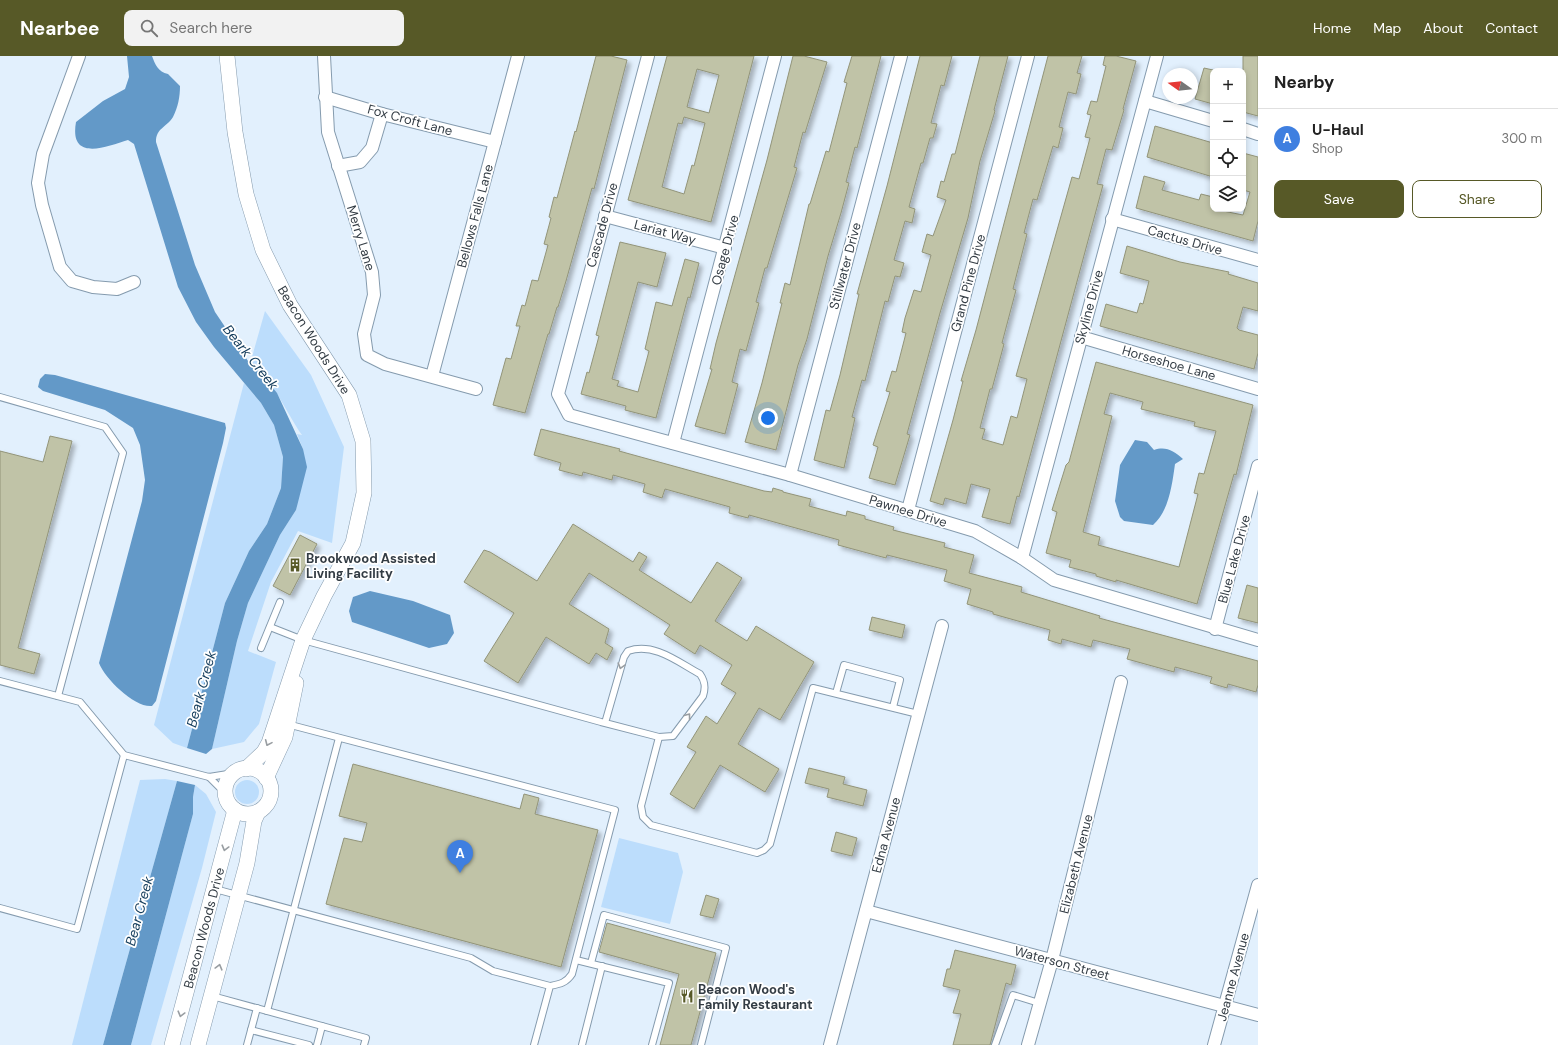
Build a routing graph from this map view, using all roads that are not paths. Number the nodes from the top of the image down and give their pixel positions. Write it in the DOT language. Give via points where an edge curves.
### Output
graph roads {
  1 [pos="79,56"];
  2 [pos="227,56"];
  3 [pos="324,56"];
  4 [pos="518,56"];
  5 [pos="648,56"];
  6 [pos="775,56"];
  7 [pos="901,56"];
  8 [pos="1028,56"];
  9 [pos="1157,56"];
  10 [pos="325,97"];
  11 [pos="1145,101"];
  12 [pos="382,114"];
  13 [pos="1210,120"];
  14 [pos="1246,130"];
  15 [pos="1258,134"];
  16 [pos="495,142"];
  17 [pos="338,166"];
  18 [pos="605,216"];
  19 [pos="1112,219"];
  20 [pos="725,248"];
  21 [pos="1258,260"];
  22 [pos="134,282"];
  23 [pos="1081,337"];
  24 [pos="432,376"];
  25 [pos="476,388"];
  26 [pos="1258,389"];
  27 [pos="558,394"];
  28 [pos="0,397"];
  29 [pos="673,444"];
  30 [pos="1258,466"];
  31 [pos="790,475"];
  32 [pos="908,510"];
  33 [pos="1253,511"];
  34 [pos="1022,558"];
  35 [pos="280,602"];
  36 [pos="942,626"];
  37 [pos="270,627"];
  38 [pos="1216,629"];
  39 [pos="303,640"];
  40 [pos="1258,640"];
  41 [pos="261,648"];
  42 [pos="0,681"];
  43 [pos="1121,682"];
  44 [pos="836,694"];
  45 [pos="58,696"];
  46 [pos="893,707"];
  47 [pos="918,714"];
  48 [pos="282,723"];
  49 [pos="605,723"];
  50 [pos="659,737"];
  51 [pos="339,738"];
  52 [pos="124,755"];
  53 [pos="240,771"];
  54 [pos="209,777"];
  55 [pos="266,778"];
  56 [pos="225,793"];
  57 [pos="235,810"];
  58 [pos="258,812"];
  59 [pos="1258,885"];
  60 [pos="215,889"];
  61 [pos="239,895"];
  62 [pos="0,908"];
  63 [pos="294,910"];
  64 [pos="866,911"];
  65 [pos="576,960"];
  66 [pos="1052,960"];
  67 [pos="591,964"];
  68 [pos="602,966"];
  69 [pos="550,986"];
  70 [pos="211,996"];
  71 [pos="1039,1003"];
  72 [pos="1226,1006"];
  73 [pos="257,1008"];
  74 [pos="267,1011"];
  75 [pos="1258,1015"];
  76 [pos="322,1026"];
  77 [pos="251,1030"];
  78 [pos="172,1045"];
  79 [pos="198,1045"];
  80 [pos="247,1045"];
  81 [pos="309,1045"];
  82 [pos="317,1045"];
  83 [pos="364,1045"];
  84 [pos="534,1045"];
  85 [pos="582,1045"];
  86 [pos="652,1045"];
  87 [pos="701,1045"];
  88 [pos="830,1045"];
  89 [pos="995,1045"];
  90 [pos="1028,1045"];
  91 [pos="1214,1045"];
  1 -- 22 [label="street" via="43,154 38,182 42,205 60,267 72,281 94,287 117,289"];
  2 -- 39 [label="street, Beacon Woods Drive" via="234,132 246,194 263,250 290,305 349,395 363,440 364,493 353,543"];
  3 -- 10 [label="street, Merry Lane"];
  4 -- 16 [label="street, Bellows Falls Lane"];
  5 -- 18 [label="street, Cascade Drive"];
  6 -- 20 [label="street, Osage Drive"];
  7 -- 31 [label="street, Stillwater Drive"];
  8 -- 32 [label="street, Grand Pine Drive"];
  9 -- 11 [label="street, Skyline Drive"];
  10 -- 12 [label="street, Fox Croft Lane"];
  10 -- 17 [label="street, Merry Lane" via="328,132"];
  11 -- 13 [label="street"];
  11 -- 19 [label="street, Skyline Drive"];
  12 -- 16 [label="street, Fox Croft Lane"];
  12 -- 17 [label="street" via="372,148 360,162"];
  14 -- 15 [label="street"];
  16 -- 24 [label="street, Bellows Falls Lane"];
  17 -- 24 [label="street, Merry Lane" via="372,272 374,295 364,334 367,355 385,364"];
  18 -- 20 [label="street, Lariat Way"];
  18 -- 27 [label="street, Cascade Drive"];
  19 -- 21 [label="street, Cactus Drive"];
  19 -- 23 [label="street, Skyline Drive"];
  20 -- 29 [label="street, Osage Drive"];
  23 -- 26 [label="street, Horseshoe Lane"];
  23 -- 34 [label="street, Skyline Drive"];
  24 -- 25 [label="street, Merry Lane"];
  27 -- 29 [label="street, Pawnee Drive" via="569,415"];
  28 -- 45 [label="lane" via="105,427 123,453"];
  29 -- 31 [label="street, Pawnee Drive"];
  30 -- 33 [label="street, Blue Lake Drive"];
  31 -- 32 [label="street, Pawnee Drive"];
  32 -- 34 [label="street, Pawnee Drive" via="975,531"];
  33 -- 38 [label="street, Blue Lake Drive"];
  34 -- 38 [label="street, Pawnee Drive" via="1054,580"];
  35 -- 37 [label="lane"];
  36 -- 47 [label="street, Edna Avenue"];
  37 -- 39 [label="lane"];
  37 -- 41 [label="lane"];
  38 -- 40 [label="street, Pawnee Drive"];
  39 -- 48 [label="street, Beacon Woods Drive"];
  39 -- 49 [label="lane"];
  42 -- 45 [label="lane"];
  43 -- 66 [label="street, Elizabeth Avenue"];
  44 -- 46 [label="lane"];
  44 -- 46 [label="lane" via="844,665 900,680"];
  44 -- 50 [label="lane" via="813,688 770,844 757,853 651,825 642,817 641,806"];
  45 -- 52 [label="lane" via="80,702"];
  46 -- 47 [label="lane"];
  47 -- 64 [label="street, Edna Avenue"];
  48 -- 51 [label="lane"];
  48 -- 53 [label="street, Beacon Woods Drive, one-way" via="264,752"];
  48 -- 55 [label="street, Beacon Woods Drive" via="276,760"];
  49 -- 50 [label="lane"];
  50 -- 49 [label="lane, one-way" via="673,736 703,696 705,683 700,674 651,649 636,648 628,651 624,657"];
  51 -- 63 [label="lane"];
  51 -- 65 [label="lane" via="615,810"];
  52 -- 54 [label="lane"];
  52 -- 62 [label="lane" via="77,929"];
  53 -- 54 [label="lane"];
  53 -- 55 [label="street" via="255,770"];
  53 -- 56 [label="street, Beacon Woods Drive" via="228,782"];
  54 -- 56 [label="lane"];
  55 -- 58 [label="street, Beacon Woods Drive" via="270,784 270,798"];
  56 -- 57 [label="street" via="230,806"];
  57 -- 58 [label="street" via="249,814"];
  57 -- 60 [label="street, Beacon Woods Drive, one-way"];
  58 -- 61 [label="street, Beacon Woods Drive"];
  59 -- 72 [label="street, Jeanne Avenue"];
  60 -- 61 [label="lane"];
  60 -- 78 [label="street, Beacon Woods Drive, one-way"];
  61 -- 63 [label="lane"];
  70 -- 61 [label="street, Beacon Woods Drive, one-way"];
  63 -- 69 [label="lane" via="471,958 494,971"];
  63 -- 74 [label="lane"];
  64 -- 66 [label="street, Waterson Street"];
  64 -- 88 [label="street, Edna Avenue"];
  65 -- 67 [label="lane"];
  65 -- 69 [label="lane" via="568,980"];
  66 -- 71 [label="street, Elizabeth Avenue"];
  66 -- 72 [label="street, Waterson Street"];
  67 -- 68 [label="lane"];
  67 -- 87 [label="lane" via="604,915 726,948"];
  68 -- 85 [label="lane"];
  68 -- 86 [label="lane" via="669,983"];
  69 -- 84 [label="lane"];
  70 -- 73 [label="lane"];
  70 -- 79 [label="street, Beacon Woods Drive"];
  71 -- 89 [label="lane" via="1013,995"];
  71 -- 90 [label="street, Elizabeth Avenue"];
  72 -- 75 [label="street, Waterson Street"];
  72 -- 91 [label="street, Jeanne Avenue"];
  73 -- 74 [label="lane"];
  73 -- 77 [label="lane"];
  74 -- 76 [label="lane"];
  76 -- 82 [label="lane"];
  76 -- 83 [label="lane" via="366,1038"];
  77 -- 80 [label="lane"];
  77 -- 81 [label="lane"];
}
